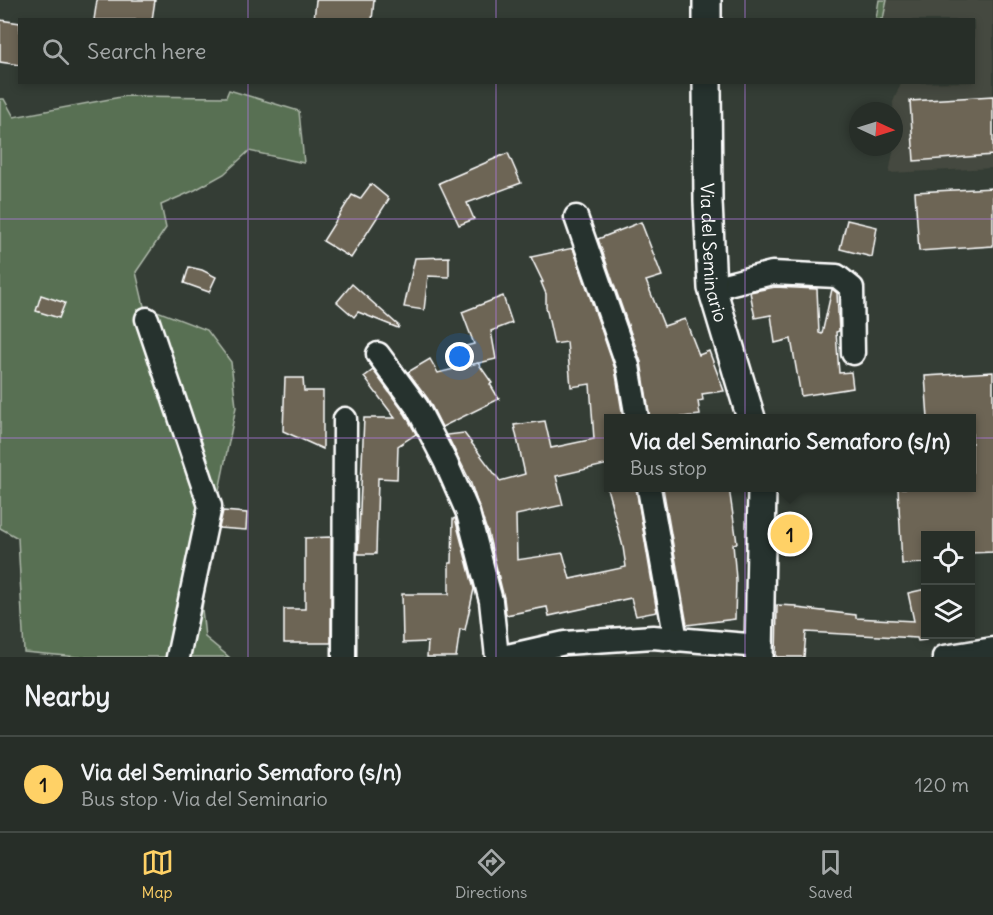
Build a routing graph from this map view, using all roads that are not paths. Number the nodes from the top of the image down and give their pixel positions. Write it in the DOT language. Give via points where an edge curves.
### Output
graph roads {
  1 [pos="706,0"];
  2 [pos="707,18"];
  3 [pos="707,84"];
  4 [pos="576,217"];
  5 [pos="712,288"];
  6 [pos="147,319"];
  7 [pos="853,353"];
  8 [pos="378,354"];
  9 [pos="636,414"];
  10 [pos="750,414"];
  11 [pos="345,418"];
  12 [pos="650,492"];
  13 [pos="762,492"];
  14 [pos="676,640"];
  15 [pos="993,649"];
  16 [pos="759,652"];
  17 [pos="178,657"];
  18 [pos="344,657"];
  19 [pos="497,657"];
  20 [pos="503,657"];
  21 [pos="944,657"];
  1 -- 2 [label="main road"];
  3 -- 5 [label="main road, Via del Seminario"];
  4 -- 9 [label="street" via="628,366"];
  5 -- 7 [label="street" via="772,273 837,276 852,288"];
  5 -- 10 [label="main road, Via del Seminario"];
  6 -- 17 [label="street" via="210,506"];
  8 -- 19 [label="street" via="417,407 468,513 491,601"];
  11 -- 18 [label="street"];
  12 -- 14 [label="street"];
  13 -- 16 [label="main road"];
  14 -- 16 [label="street"];
  14 -- 20 [label="street" via="565,643"];
  15 -- 21 [label="street"];
}
